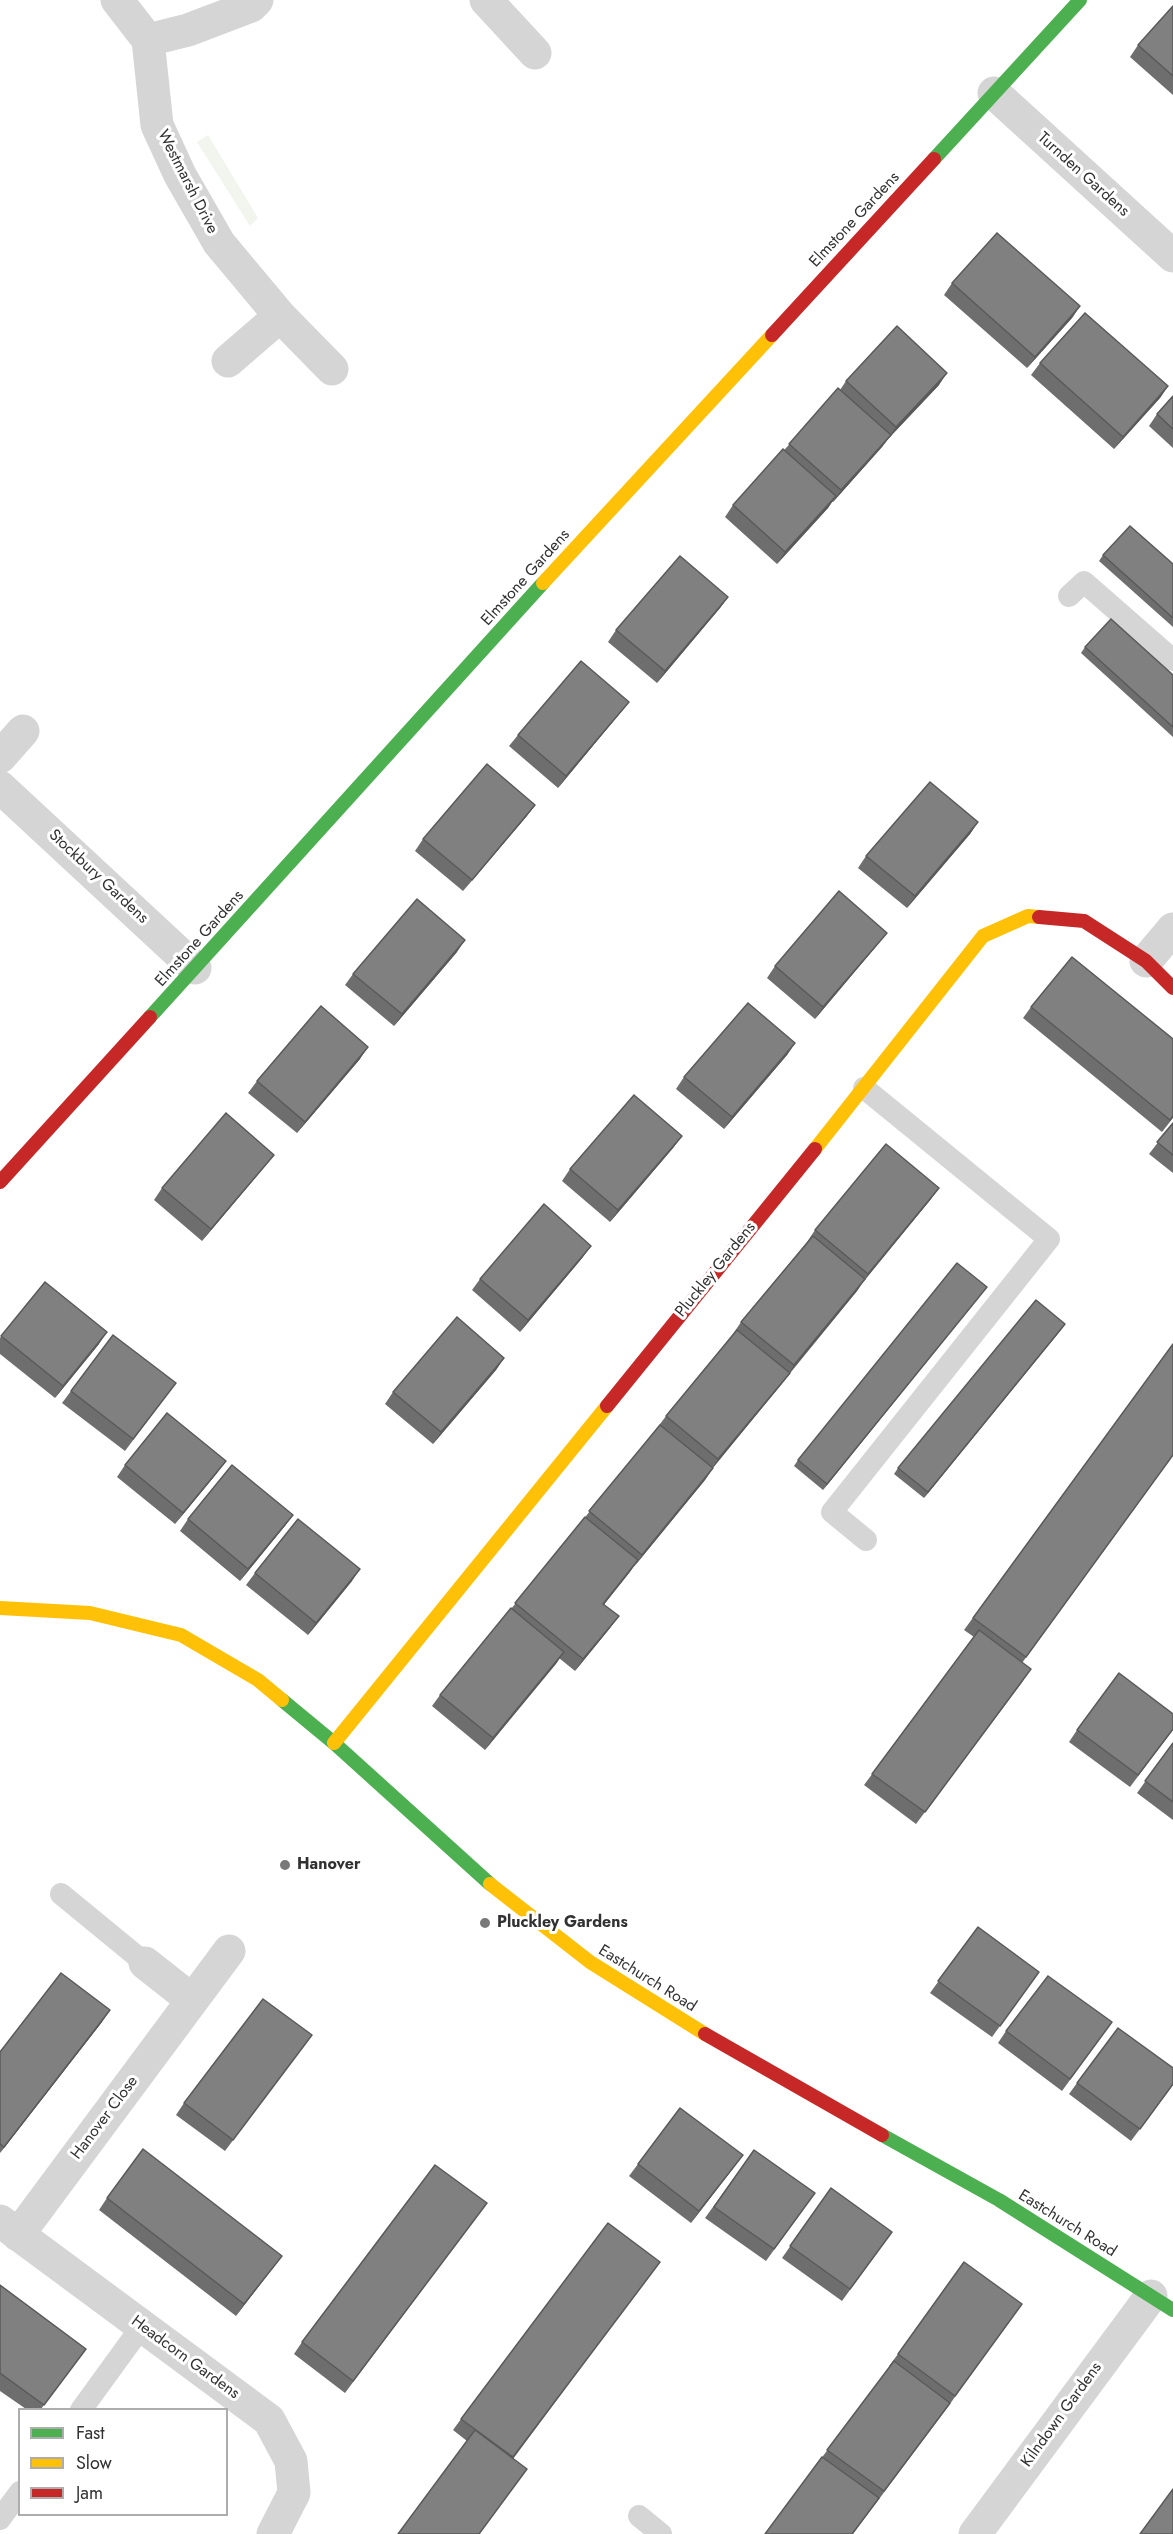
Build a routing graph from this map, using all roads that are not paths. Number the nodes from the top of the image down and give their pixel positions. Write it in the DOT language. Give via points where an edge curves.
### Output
graph roads {
  1 [pos="117,0"];
  2 [pos="257,0"];
  3 [pos="1080,0"];
  4 [pos="492,2"];
  5 [pos="148,40"];
  6 [pos="534,53"];
  7 [pos="994,93"];
  8 [pos="1173,256"];
  9 [pos="280,316"];
  10 [pos="228,361"];
  11 [pos="332,369"];
  12 [pos="1069,596"];
  13 [pos="1173,660"];
  14 [pos="23,731"];
  15 [pos="0,757"];
  16 [pos="0,787"];
  17 [pos="1173,929"];
  18 [pos="1146,961"];
  19 [pos="195,968"];
  20 [pos="1173,988"];
  21 [pos="864,1088"];
  22 [pos="0,1182"];
  23 [pos="866,1540"];
  24 [pos="0,1608"];
  25 [pos="334,1743"];
  26 [pos="61,1894"];
  27 [pos="229,1951"];
  28 [pos="145,1963"];
  29 [pos="192,2001"];
  30 [pos="9,2228"];
  31 [pos="1162,2303"];
  32 [pos="142,2326"];
  33 [pos="82,2408"];
  34 [pos="18,2495"];
  35 [pos="639,2516"];
  36 [pos="0,2519"];
  37 [pos="273,2534"];
  38 [pos="661,2534"];
  39 [pos="975,2534"];
  1 -- 5 [label="street"];
  2 -- 5 [label="street" via="251,6 188,30"];
  3 -- 7 [label="street, Elmstone Gardens"];
  4 -- 6 [label="street"];
  5 -- 9 [label="street, Westmarsh Drive" via="158,125 180,175 219,243"];
  7 -- 8 [label="street, Turnden Gardens"];
  7 -- 19 [label="street, Elmstone Gardens"];
  9 -- 10 [label="street"];
  9 -- 11 [label="street, Westmarsh Drive"];
  12 -- 13 [label="lane" via="1084,582"];
  14 -- 15 [label="street"];
  16 -- 19 [label="street, Stockbury Gardens"];
  17 -- 18 [label="street"];
  18 -- 20 [label="street, Pluckley Gardens"];
  18 -- 21 [label="street, Pluckley Gardens" via="1084,921 1028,916 983,936"];
  19 -- 22 [label="street, Elmstone Gardens"];
  21 -- 23 [label="lane" via="1049,1239 832,1512"];
  21 -- 25 [label="street, Pluckley Gardens"];
  24 -- 25 [label="street, Eastchurch Road" via="90,1613 181,1635 258,1680"];
  25 -- 31 [label="street, Eastchurch Road" via="507,1899 590,1962 669,2013 999,2200"];
  26 -- 28 [label="lane"];
  27 -- 29 [label="street, Hanover Close"];
  28 -- 29 [label="street"];
  29 -- 30 [label="street, Hanover Close"];
  30 -- 32 [label="street, Headcorn Gardens"];
  31 -- 39 [label="street, Kilndown Gardens"];
  32 -- 33 [label="lane"];
  32 -- 37 [label="street, Headcorn Gardens" via="269,2420 291,2462 294,2493"];
  34 -- 36 [label="lane"];
  35 -- 38 [label="lane"];
}
